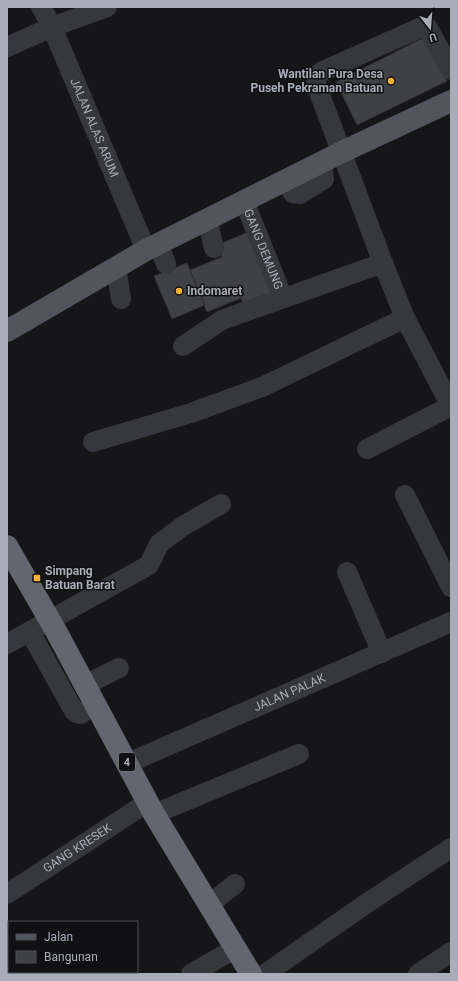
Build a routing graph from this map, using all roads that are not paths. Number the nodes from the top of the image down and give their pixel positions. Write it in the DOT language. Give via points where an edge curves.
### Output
graph roads {
  1 [pos="41,7"];
  2 [pos="107,7"];
  3 [pos="52,27"];
  4 [pos="7,47"];
  5 [pos="451,70"];
  6 [pos="451,100"];
  7 [pos="342,152"];
  8 [pos="244,201"];
  9 [pos="207,219"];
  10 [pos="152,247"];
  11 [pos="214,248"];
  12 [pos="383,263"];
  13 [pos="166,264"];
  14 [pos="116,267"];
  15 [pos="283,298"];
  16 [pos="121,299"];
  17 [pos="405,318"];
  18 [pos="7,331"];
  19 [pos="183,346"];
  20 [pos="449,399"];
  21 [pos="93,442"];
  22 [pos="367,449"];
  23 [pos="405,495"];
  24 [pos="221,504"];
  25 [pos="7,546"];
  26 [pos="347,572"];
  27 [pos="451,587"];
  28 [pos="50,621"];
  29 [pos="451,622"];
  30 [pos="30,632"];
  31 [pos="7,644"];
  32 [pos="382,653"];
  33 [pos="119,668"];
  34 [pos="85,685"];
  35 [pos="96,705"];
  36 [pos="299,754"];
  37 [pos="128,763"];
  38 [pos="151,808"];
  39 [pos="451,848"];
  40 [pos="235,884"];
  41 [pos="7,894"];
  42 [pos="210,904"];
  43 [pos="236,948"];
  44 [pos="451,952"];
  45 [pos="191,974"];
  46 [pos="252,974"];
  47 [pos="265,974"];
  48 [pos="418,974"];
  1 -- 3 [label="street, JALAN ALAS ARUM"];
  2 -- 3 [label="street"];
  3 -- 4 [label="street"];
  3 -- 10 [label="street, JALAN ALAS ARUM"];
  5 -- 7 [label="street" via="428,28 424,26 319,74 316,84"];
  6 -- 7 [label="main road"];
  7 -- 8 [label="main road"];
  7 -- 12 [label="street"];
  8 -- 9 [label="main road"];
  8 -- 15 [label="street, GANG DEMUNG"];
  9 -- 10 [label="main road"];
  9 -- 11 [label="street"];
  10 -- 13 [label="street, JALAN ALAS ARUM"];
  10 -- 14 [label="main road"];
  12 -- 15 [label="street"];
  12 -- 17 [label="street"];
  14 -- 16 [label="street"];
  14 -- 18 [label="main road"];
  15 -- 19 [label="street" via="222,320"];
  17 -- 20 [label="street"];
  17 -- 21 [label="street" via="262,387 191,413"];
  20 -- 22 [label="street"];
  23 -- 27 [label="street"];
  24 -- 28 [label="street" via="183,526 159,544 149,565"];
  25 -- 28 [label="highway, 4"];
  26 -- 32 [label="street"];
  28 -- 30 [label="street"];
  28 -- 34 [label="highway, 4"];
  29 -- 32 [label="street, JALAN PALAK"];
  30 -- 31 [label="street"];
  30 -- 35 [label="street" via="77,714"];
  32 -- 37 [label="street, JALAN PALAK"];
  33 -- 34 [label="street"];
  34 -- 35 [label="highway, 4"];
  35 -- 37 [label="highway, 4"];
  36 -- 38 [label="street, GANG KRESEK"];
  37 -- 38 [label="highway, 4"];
  38 -- 41 [label="street, GANG KRESEK"];
  38 -- 42 [label="highway, 4"];
  39 -- 47 [label="street"];
  40 -- 42 [label="street"];
  42 -- 43 [label="highway, 4"];
  43 -- 45 [label="street"];
  43 -- 46 [label="highway, 4"];
  44 -- 48 [label="street"];
}
